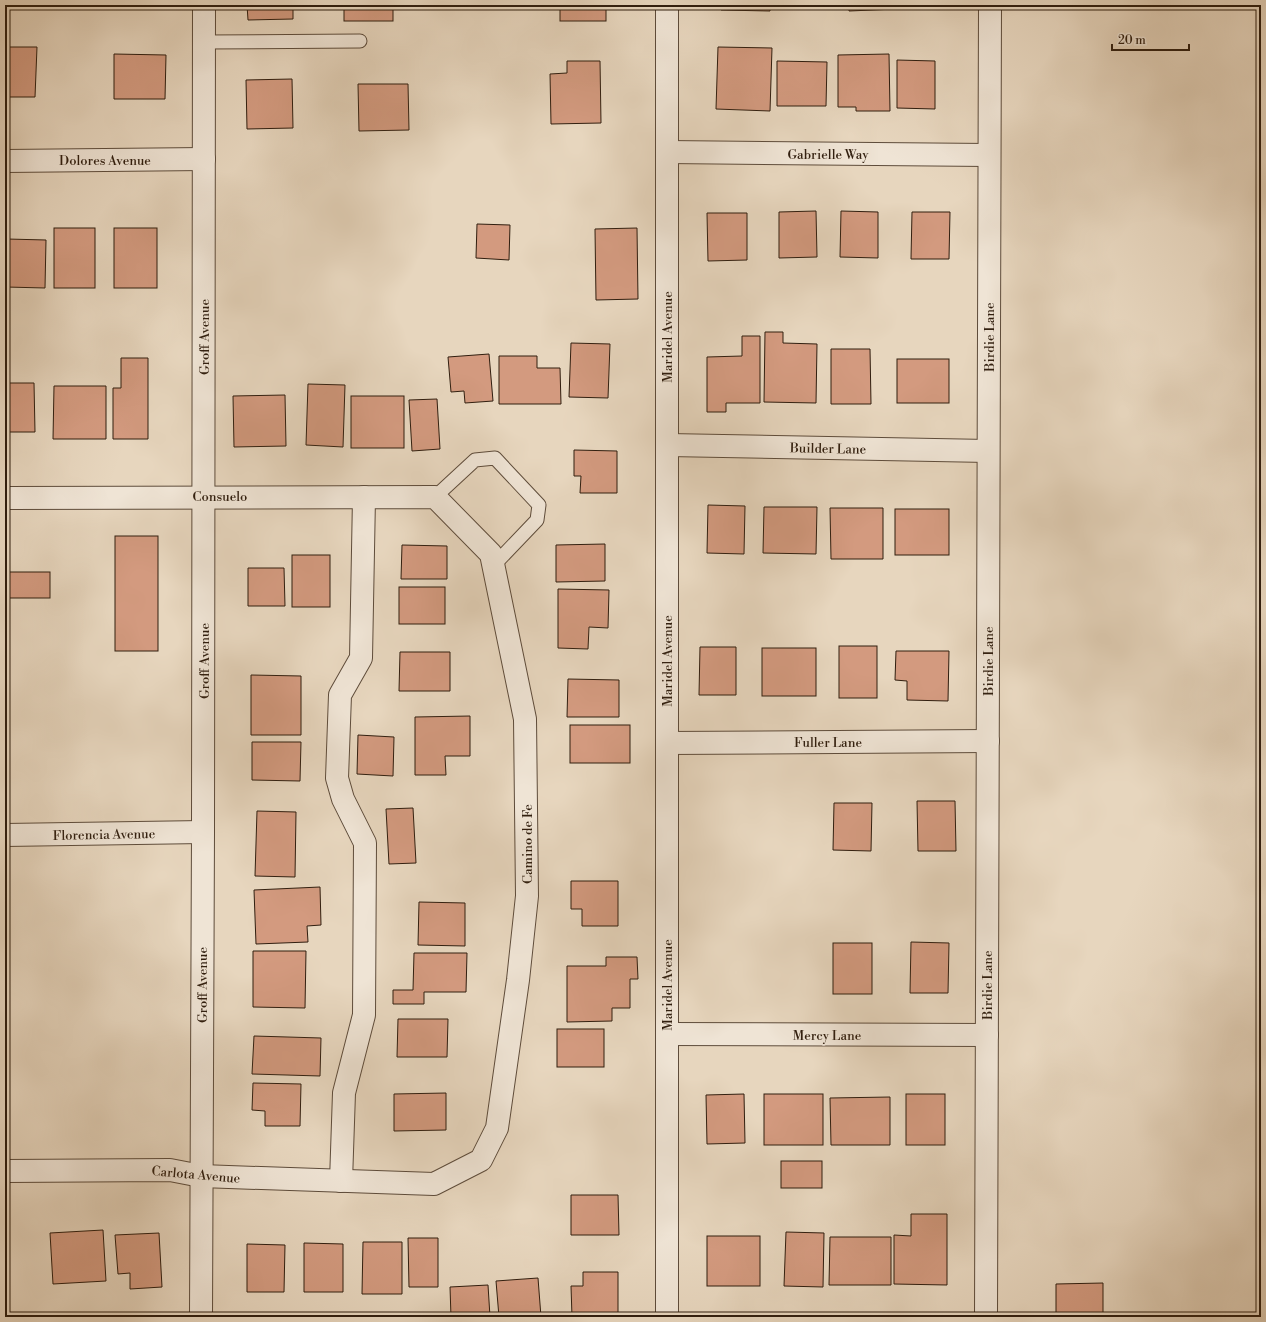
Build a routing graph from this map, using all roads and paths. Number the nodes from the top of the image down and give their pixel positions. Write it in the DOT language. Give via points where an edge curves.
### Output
graph roads {
  1 [pos="204,5"];
  2 [pos="667,5"];
  3 [pos="990,5"];
  4 [pos="360,41"];
  5 [pos="204,42"];
  6 [pos="667,152"];
  7 [pos="989,155"];
  8 [pos="204,159"];
  9 [pos="5,161"];
  10 [pos="668,445"];
  11 [pos="988,451"];
  12 [pos="204,496"];
  13 [pos="364,497"];
  14 [pos="434,497"];
  15 [pos="5,498"];
  16 [pos="493,566"];
  17 [pos="988,741"];
  18 [pos="667,743"];
  19 [pos="203,832"];
  20 [pos="5,835"];
  21 [pos="668,1034"];
  22 [pos="987,1035"];
  23 [pos="5,1171"];
  24 [pos="201,1176"];
  25 [pos="341,1181"];
  26 [pos="434,1184"];
  27 [pos="201,1317"];
  28 [pos="667,1317"];
  29 [pos="986,1317"];
  1 -- 5 [label="street, Groff Avenue"];
  2 -- 6 [label="street, Maridel Avenue"];
  3 -- 7 [label="street, Birdie Lane"];
  4 -- 5 [label="lane"];
  5 -- 8 [label="street, Groff Avenue"];
  6 -- 7 [label="street, Gabrielle Way"];
  6 -- 10 [label="street, Maridel Avenue"];
  7 -- 11 [label="street, Birdie Lane"];
  8 -- 9 [label="street, Dolores Avenue"];
  8 -- 12 [label="street, Groff Avenue"];
  10 -- 11 [label="street, Builder Lane"];
  10 -- 18 [label="street, Maridel Avenue"];
  11 -- 17 [label="street, Birdie Lane"];
  12 -- 13 [label="street, Consuelo"];
  12 -- 15 [label="street, Consuelo"];
  12 -- 19 [label="street, Groff Avenue"];
  13 -- 14 [label="street, Consuelo"];
  13 -- 25 [label="street" via="361,658 340,695 337,778 343,800 365,843 364,1015 344,1093"];
  14 -- 16 [label="street, Camino de Fe" via="491,554"];
  14 -- 16 [label="lane" via="474,460 495,458 539,505 537,520"];
  16 -- 26 [label="street, Camino de Fe" via="526,719 527,896 497,1128 481,1160"];
  17 -- 18 [label="street, Fuller Lane"];
  17 -- 22 [label="street, Birdie Lane"];
  18 -- 21 [label="street, Maridel Avenue"];
  19 -- 20 [label="street, Florencia Avenue"];
  19 -- 24 [label="street, Groff Avenue"];
  21 -- 22 [label="street, Mercy Lane"];
  21 -- 28 [label="street, Maridel Avenue"];
  22 -- 29 [label="street, Birdie Lane"];
  23 -- 24 [label="street, Carlota Avenue" via="170,1170"];
  24 -- 25 [label="street, Carlota Avenue"];
  24 -- 27 [label="street, Groff Avenue"];
  25 -- 26 [label="street, Carlota Avenue"];
}
